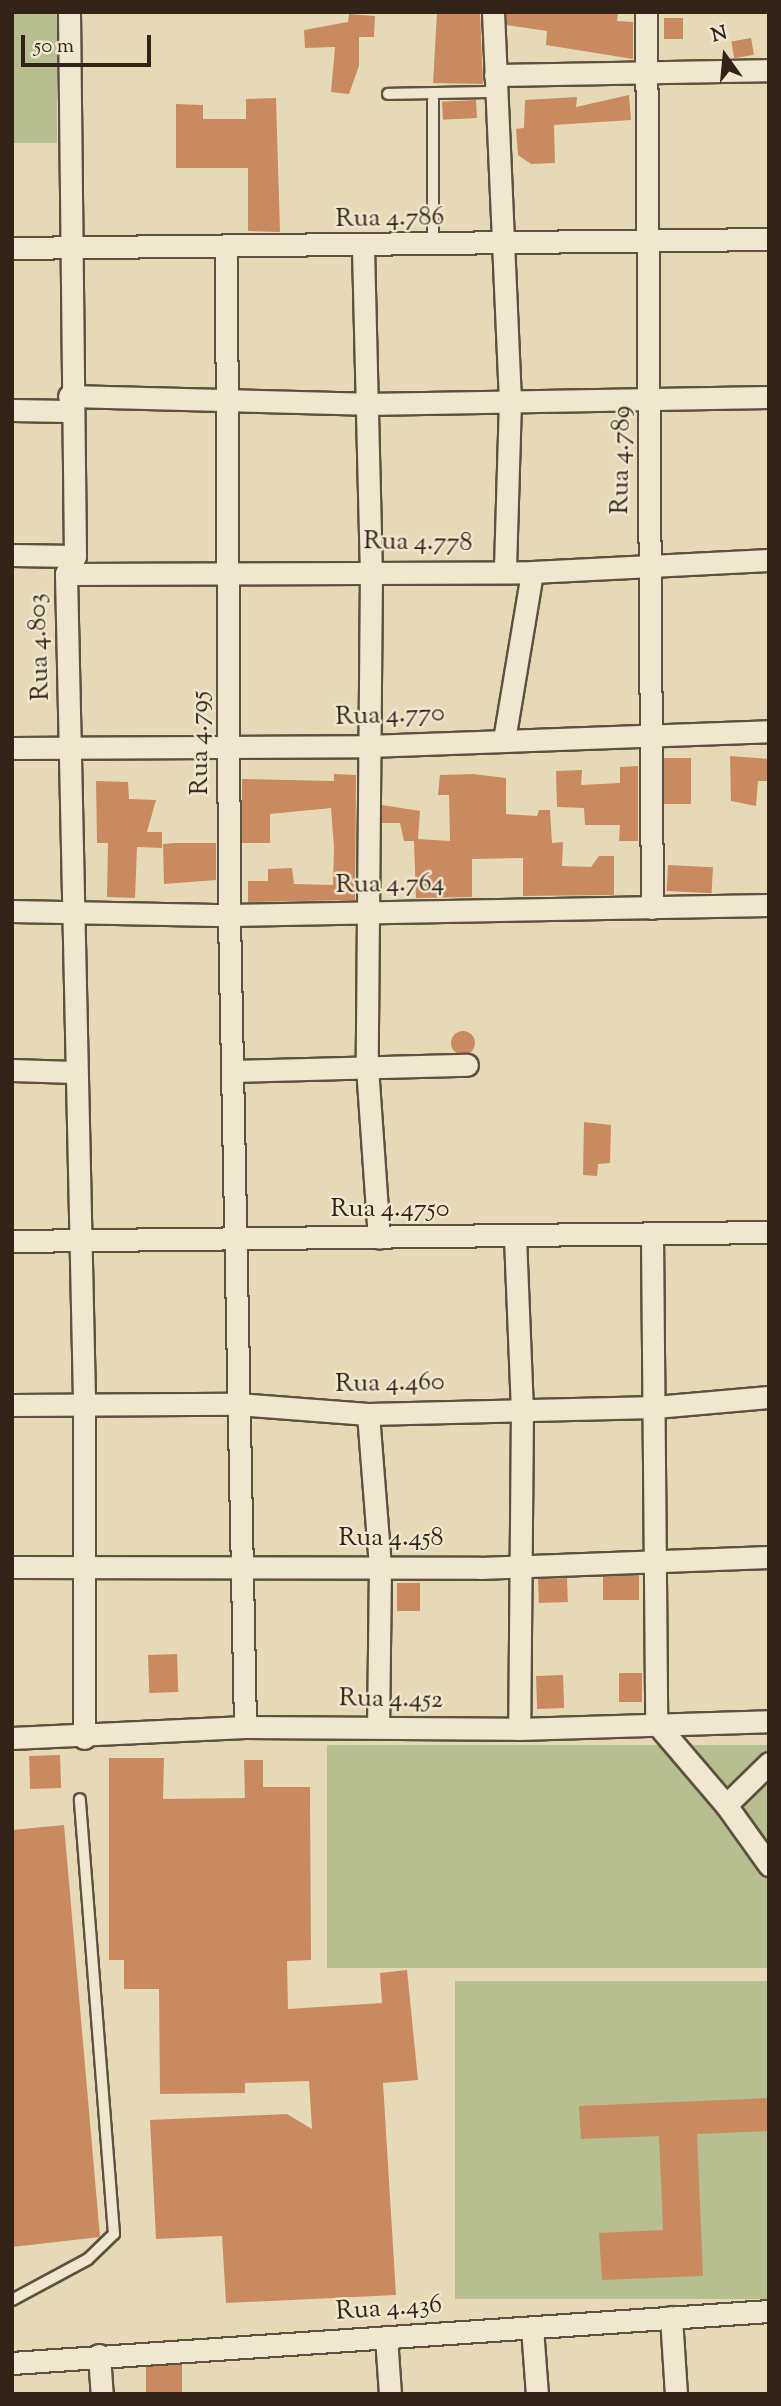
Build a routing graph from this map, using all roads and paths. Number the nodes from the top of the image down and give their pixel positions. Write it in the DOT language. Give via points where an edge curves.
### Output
graph roads {
  1 [pos="69,12"];
  2 [pos="493,12"];
  3 [pos="646,12"];
  4 [pos="769,70"];
  5 [pos="647,74"];
  6 [pos="495,83"];
  7 [pos="388,94"];
  8 [pos="433,100"];
  9 [pos="769,239"];
  10 [pos="651,245"];
  11 [pos="71,246"];
  12 [pos="505,246"];
  13 [pos="433,247"];
  14 [pos="12,248"];
  15 [pos="226,248"];
  16 [pos="363,248"];
  17 [pos="651,397"];
  18 [pos="769,397"];
  19 [pos="510,400"];
  20 [pos="228,402"];
  21 [pos="69,404"];
  22 [pos="365,404"];
  23 [pos="12,410"];
  24 [pos="12,555"];
  25 [pos="769,560"];
  26 [pos="70,565"];
  27 [pos="649,565"];
  28 [pos="229,570"];
  29 [pos="371,570"];
  30 [pos="505,572"];
  31 [pos="532,572"];
  32 [pos="769,731"];
  33 [pos="649,734"];
  34 [pos="504,740"];
  35 [pos="230,746"];
  36 [pos="368,746"];
  37 [pos="72,747"];
  38 [pos="12,748"];
  39 [pos="769,905"];
  40 [pos="652,908"];
  41 [pos="72,910"];
  42 [pos="12,911"];
  43 [pos="367,913"];
  44 [pos="229,915"];
  45 [pos="467,1065"];
  46 [pos="367,1067"];
  47 [pos="12,1070"];
  48 [pos="232,1071"];
  49 [pos="74,1072"];
  50 [pos="769,1233"];
  51 [pos="652,1235"];
  52 [pos="515,1237"];
  53 [pos="379,1238"];
  54 [pos="235,1239"];
  55 [pos="12,1241"];
  56 [pos="76,1241"];
  57 [pos="769,1398"];
  58 [pos="84,1401"];
  59 [pos="237,1404"];
  60 [pos="12,1405"];
  61 [pos="655,1407"];
  62 [pos="522,1408"];
  63 [pos="368,1414"];
  64 [pos="769,1557"];
  65 [pos="658,1563"];
  66 [pos="518,1565"];
  67 [pos="12,1566"];
  68 [pos="85,1567"];
  69 [pos="241,1567"];
  70 [pos="380,1567"];
  71 [pos="769,1721"];
  72 [pos="656,1723"];
  73 [pos="246,1727"];
  74 [pos="378,1727"];
  75 [pos="519,1729"];
  76 [pos="12,1738"];
  77 [pos="84,1738"];
  78 [pos="769,1763"];
  79 [pos="80,1799"];
  80 [pos="726,1805"];
  81 [pos="769,1865"];
  82 [pos="12,2300"];
  83 [pos="769,2311"];
  84 [pos="671,2317"];
  85 [pos="532,2328"];
  86 [pos="386,2337"];
  87 [pos="99,2355"];
  88 [pos="12,2363"];
  89 [pos="102,2394"];
  90 [pos="390,2394"];
  91 [pos="537,2394"];
  92 [pos="676,2394"];
  1 -- 11 [label="street, Rua 4.803"];
  2 -- 6 [label="street"];
  3 -- 5 [label="street, Rua 4.789"];
  4 -- 5 [label="street"];
  5 -- 6 [label="street"];
  5 -- 10 [label="street, Rua 4.789"];
  6 -- 7 [label="lane"];
  6 -- 12 [label="street"];
  8 -- 13 [label="lane"];
  9 -- 10 [label="street, Rua 4.786"];
  10 -- 12 [label="street, Rua 4.786"];
  10 -- 17 [label="street, Rua 4.789"];
  11 -- 14 [label="street, Rua 4.786"];
  11 -- 15 [label="street, Rua 4.786"];
  11 -- 21 [label="street, Rua 4.803"];
  12 -- 13 [label="street, Rua 4.786"];
  12 -- 19 [label="street"];
  13 -- 16 [label="street, Rua 4.786"];
  15 -- 16 [label="street, Rua 4.786"];
  15 -- 20 [label="street, Rua 4.795"];
  16 -- 22 [label="street"];
  17 -- 18 [label="street"];
  17 -- 19 [label="street"];
  17 -- 27 [label="street, Rua 4.789"];
  19 -- 22 [label="street"];
  19 -- 30 [label="street"];
  20 -- 21 [label="street"];
  20 -- 22 [label="street"];
  20 -- 28 [label="street, Rua 4.795"];
  21 -- 23 [label="street"];
  21 -- 26 [label="street, Rua 4.803"];
  22 -- 29 [label="street"];
  24 -- 26 [label="street, Rua 4.778"];
  25 -- 27 [label="street, Rua 4.778"];
  26 -- 28 [label="street, Rua 4.778"];
  26 -- 37 [label="street, Rua 4.803"];
  27 -- 31 [label="street, Rua 4.778"];
  27 -- 33 [label="street, Rua 4.789"];
  28 -- 29 [label="street, Rua 4.778"];
  28 -- 35 [label="street, Rua 4.795"];
  29 -- 30 [label="street, Rua 4.778"];
  29 -- 36 [label="street"];
  30 -- 31 [label="street, Rua 4.778"];
  31 -- 34 [label="street"];
  32 -- 33 [label="street, Rua 4.770"];
  33 -- 34 [label="street, Rua 4.770"];
  33 -- 40 [label="street, Rua 4.789"];
  34 -- 36 [label="street, Rua 4.770"];
  35 -- 36 [label="street, Rua 4.770"];
  35 -- 37 [label="street, Rua 4.770"];
  35 -- 44 [label="street, Rua 4.795"];
  36 -- 43 [label="street"];
  37 -- 38 [label="street, Rua 4.770"];
  37 -- 41 [label="street, Rua 4.803"];
  39 -- 40 [label="street, Rua 4.764"];
  40 -- 43 [label="street, Rua 4.764"];
  41 -- 42 [label="street, Rua 4.764"];
  41 -- 44 [label="street, Rua 4.764"];
  41 -- 49 [label="street, Rua 4.803"];
  43 -- 44 [label="street, Rua 4.764"];
  43 -- 46 [label="street"];
  44 -- 48 [label="street, Rua 4.795"];
  45 -- 46 [label="street"];
  46 -- 48 [label="street"];
  46 -- 53 [label="street"];
  47 -- 49 [label="street"];
  48 -- 54 [label="street, Rua 4.795"];
  49 -- 56 [label="street, Rua 4.803"];
  50 -- 51 [label="street, Rua 4.4750"];
  51 -- 52 [label="street, Rua 4.4750"];
  51 -- 61 [label="street"];
  52 -- 53 [label="street, Rua 4.4750"];
  52 -- 62 [label="street"];
  53 -- 54 [label="street, Rua 4.4750"];
  54 -- 56 [label="street, Rua 4.4750"];
  54 -- 59 [label="street, Rua 4.795"];
  55 -- 56 [label="street, Rua 4.4750"];
  56 -- 58 [label="street, Rua 4.803"];
  57 -- 61 [label="street, Rua 4.460"];
  58 -- 59 [label="street, Rua 4.460"];
  58 -- 60 [label="street, Rua 4.460"];
  58 -- 68 [label="street, Rua 4.803"];
  59 -- 63 [label="street, Rua 4.460"];
  59 -- 69 [label="street, Rua 4.795"];
  61 -- 62 [label="street, Rua 4.460"];
  61 -- 65 [label="street"];
  62 -- 63 [label="street, Rua 4.460"];
  62 -- 66 [label="street"];
  63 -- 70 [label="street"];
  64 -- 65 [label="street, Rua 4.458"];
  65 -- 66 [label="street, Rua 4.458"];
  65 -- 72 [label="street"];
  66 -- 70 [label="street, Rua 4.458"];
  66 -- 75 [label="street"];
  67 -- 68 [label="street, Rua 4.458"];
  68 -- 69 [label="street, Rua 4.458"];
  68 -- 77 [label="street, Rua 4.803"];
  69 -- 70 [label="street, Rua 4.458"];
  69 -- 73 [label="street, Rua 4.795"];
  70 -- 74 [label="street"];
  71 -- 72 [label="street, Rua 4.452"];
  72 -- 75 [label="street, Rua 4.452"];
  72 -- 80 [label="street"];
  73 -- 74 [label="street, Rua 4.452"];
  73 -- 77 [label="street, Rua 4.452"];
  74 -- 75 [label="street, Rua 4.452"];
  76 -- 77 [label="street, Rua 4.452"];
  78 -- 80 [label="street"];
  79 -- 82 [label="lane" via="114,2234 88,2259"];
  80 -- 81 [label="street"];
  83 -- 84 [label="street, Rua 4.436"];
  84 -- 85 [label="street, Rua 4.436"];
  84 -- 92 [label="street"];
  85 -- 86 [label="street, Rua 4.436"];
  85 -- 91 [label="street"];
  86 -- 87 [label="street, Rua 4.436"];
  86 -- 90 [label="street"];
  87 -- 88 [label="street, Rua 4.436"];
  87 -- 89 [label="street"];
}
